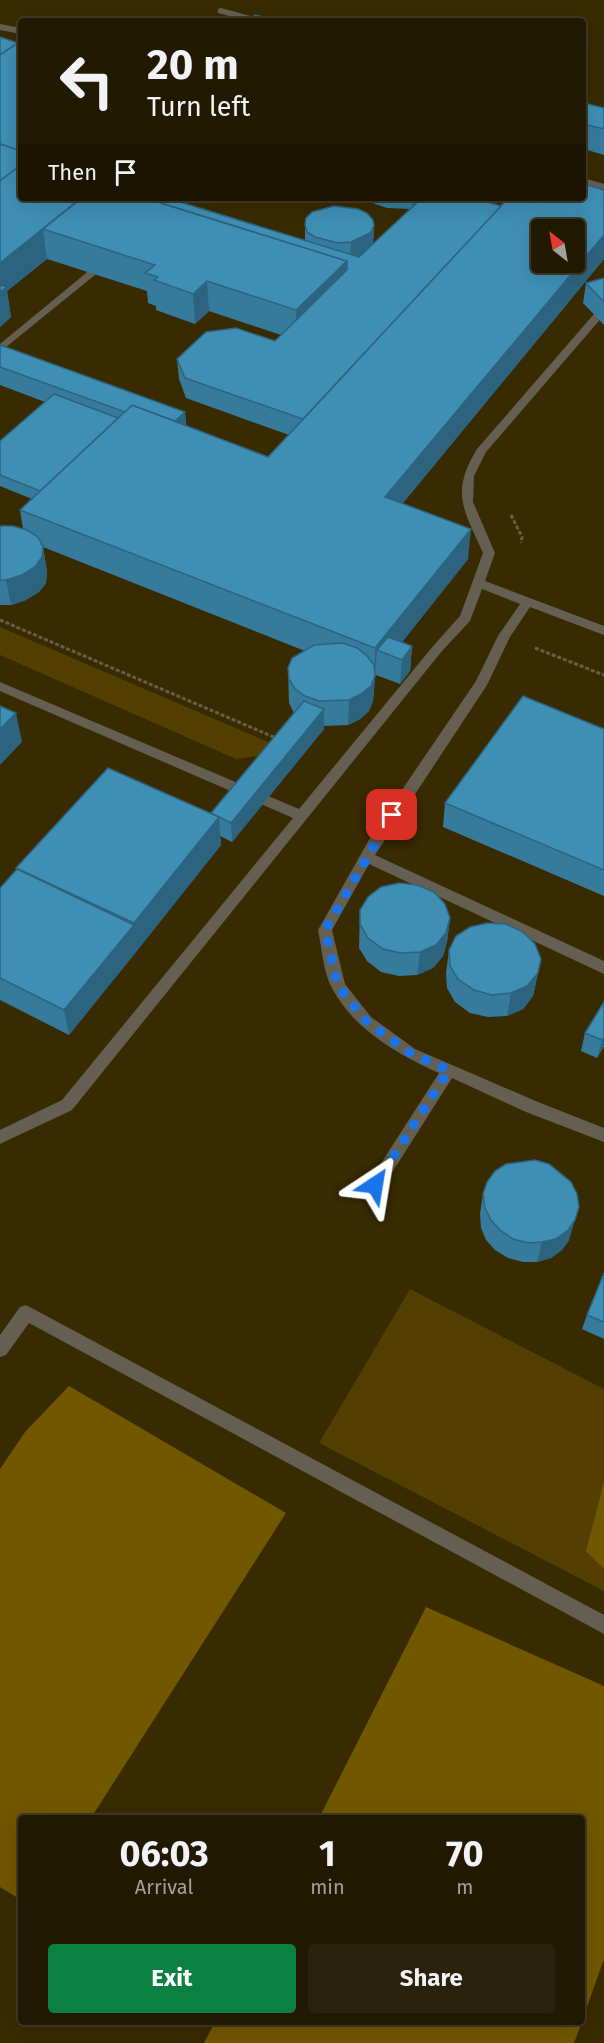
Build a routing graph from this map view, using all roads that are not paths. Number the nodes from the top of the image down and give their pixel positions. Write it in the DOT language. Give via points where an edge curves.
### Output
graph roads {
  1 [pos="221,11"];
  2 [pos="248,18"];
  3 [pos="0,27"];
  4 [pos="18,30"];
  5 [pos="586,182"];
  6 [pos="604,187"];
  7 [pos="101,266"];
  8 [pos="604,309"];
  9 [pos="0,349"];
  10 [pos="480,585"];
  11 [pos="527,602"];
  12 [pos="604,631"];
  13 [pos="0,686"];
  14 [pos="302,816"];
  15 [pos="366,857"];
  16 [pos="604,968"];
  17 [pos="449,1070"];
  18 [pos="604,1135"];
  19 [pos="0,1137"];
  20 [pos="375,1185"];
  21 [pos="0,1349"];
  22 [pos="604,1625"];
  1 -- 2 [label="lane"];
  3 -- 4 [label="lane"];
  5 -- 6 [label="lane"];
  7 -- 9 [label="lane"];
  8 -- 10 [label="lane" via="481,451 468,476 467,502 489,553"];
  10 -- 11 [label="lane"];
  10 -- 14 [label="lane" via="466,618"];
  11 -- 12 [label="lane"];
  11 -- 15 [label="lane" via="504,636 482,682"];
  13 -- 14 [label="lane"];
  14 -- 19 [label="lane" via="67,1105"];
  15 -- 16 [label="lane"];
  15 -- 17 [label="lane" via="325,930 338,986 366,1021 410,1053"];
  17 -- 18 [label="lane"];
  17 -- 20 [label="lane"];
  21 -- 22 [label="lane" via="26,1313"];
}
